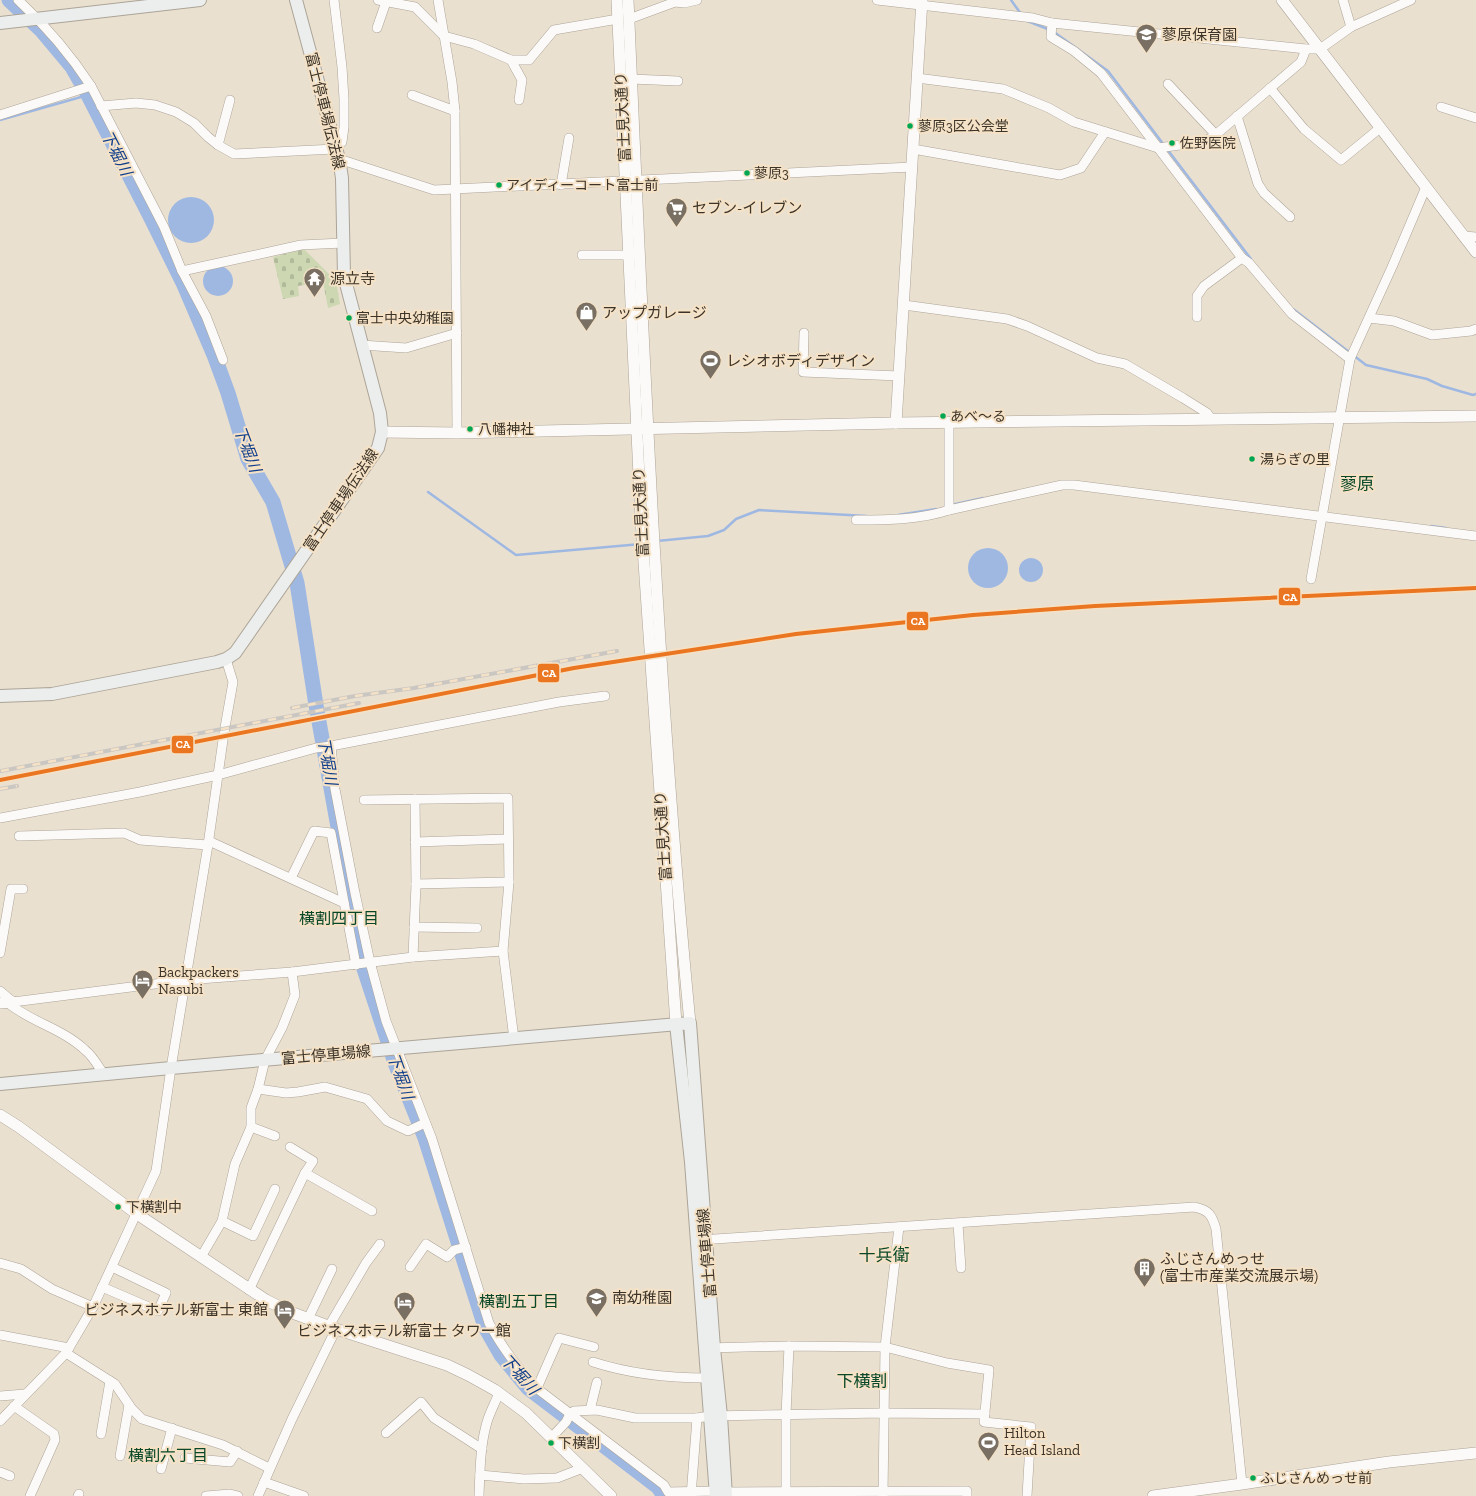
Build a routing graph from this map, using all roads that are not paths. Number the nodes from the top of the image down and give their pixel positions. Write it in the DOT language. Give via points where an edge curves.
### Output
graph roads {
  1 [pos="18,0"];
  2 [pos="200,0"];
  3 [pos="296,0"];
  4 [pos="334,0"];
  5 [pos="438,0"];
  6 [pos="618,0"];
  7 [pos="628,0"];
  8 [pos="697,0"];
  9 [pos="877,0"];
  10 [pos="1282,0"];
  11 [pos="1343,0"];
  12 [pos="1411,0"];
  13 [pos="173,1"];
  14 [pos="382,1"];
  15 [pos="922,3"];
  16 [pos="38,19"];
  17 [pos="624,19"];
  18 [pos="0,23"];
  19 [pos="1052,23"];
  20 [pos="1351,27"];
  21 [pos="377,28"];
  22 [pos="444,36"];
  23 [pos="1306,49"];
  24 [pos="1320,49"];
  25 [pos="511,60"];
  26 [pos="917,78"];
  27 [pos="631,79"];
  28 [pos="678,81"];
  29 [pos="1168,84"];
  30 [pos="91,86"];
  31 [pos="1270,88"];
  32 [pos="412,95"];
  33 [pos="230,100"];
  34 [pos="519,100"];
  35 [pos="101,106"];
  36 [pos="1441,107"];
  37 [pos="455,111"];
  38 [pos="0,114"];
  39 [pos="1237,116"];
  40 [pos="1476,118"];
  41 [pos="1380,128"];
  42 [pos="1105,132"];
  43 [pos="1216,135"];
  44 [pos="569,138"];
  45 [pos="218,145"];
  46 [pos="1158,148"];
  47 [pos="913,149"];
  48 [pos="337,154"];
  49 [pos="912,167"];
  50 [pos="631,181"];
  51 [pos="561,185"];
  52 [pos="1426,187"];
  53 [pos="455,189"];
  54 [pos="1290,217"];
  55 [pos="1464,236"];
  56 [pos="1476,237"];
  57 [pos="343,243"];
  58 [pos="1476,252"];
  59 [pos="582,255"];
  60 [pos="629,255"];
  61 [pos="1242,258"];
  62 [pos="182,270"];
  63 [pos="904,305"];
  64 [pos="1197,317"];
  65 [pos="1369,318"];
  66 [pos="1476,329"];
  67 [pos="457,333"];
  68 [pos="804,333"];
  69 [pos="361,345"];
  70 [pos="1351,356"];
  71 [pos="223,360"];
  72 [pos="899,376"];
  73 [pos="1476,416"];
  74 [pos="1340,418"];
  75 [pos="1211,419"];
  76 [pos="896,423"];
  77 [pos="949,423"];
  78 [pos="636,429"];
  79 [pos="648,429"];
  80 [pos="382,432"];
  81 [pos="457,433"];
  82 [pos="949,510"];
  83 [pos="1323,517"];
  84 [pos="856,520"];
  85 [pos="1476,536"];
  86 [pos="1311,579"];
  87 [pos="226,659"];
  88 [pos="0,696"];
  89 [pos="605,696"];
  90 [pos="331,746"];
  91 [pos="218,775"];
  92 [pos="415,799"];
  93 [pos="364,800"];
  94 [pos="0,818"];
  95 [pos="19,836"];
  96 [pos="508,839"];
  97 [pos="416,842"];
  98 [pos="209,843"];
  99 [pos="292,878"];
  100 [pos="509,882"];
  101 [pos="416,884"];
  102 [pos="23,890"];
  103 [pos="344,903"];
  104 [pos="674,916"];
  105 [pos="414,927"];
  106 [pos="477,928"];
  107 [pos="502,951"];
  108 [pos="0,953"];
  109 [pos="413,957"];
  110 [pos="370,962"];
  111 [pos="356,965"];
  112 [pos="292,972"];
  113 [pos="186,980"];
  114 [pos="0,992"];
  115 [pos="7,1003"];
  116 [pos="690,1023"];
  117 [pos="676,1024"];
  118 [pos="514,1039"];
  119 [pos="397,1049"];
  120 [pos="265,1060"];
  121 [pos="171,1068"];
  122 [pos="104,1075"];
  123 [pos="0,1084"];
  124 [pos="258,1089"];
  125 [pos="0,1115"];
  126 [pos="425,1123"];
  127 [pos="251,1127"];
  128 [pos="275,1136"];
  129 [pos="290,1147"];
  130 [pos="305,1173"];
  131 [pos="275,1188"];
  132 [pos="372,1211"];
  133 [pos="137,1214"];
  134 [pos="222,1221"];
  135 [pos="958,1224"];
  136 [pos="899,1228"];
  137 [pos="701,1240"];
  138 [pos="380,1244"];
  139 [pos="466,1247"];
  140 [pos="201,1257"];
  141 [pos="0,1263"];
  142 [pos="112,1267"];
  143 [pos="410,1267"];
  144 [pos="961,1268"];
  145 [pos="332,1269"];
  146 [pos="102,1287"];
  147 [pos="249,1290"];
  148 [pos="93,1307"];
  149 [pos="308,1319"];
  150 [pos="332,1328"];
  151 [pos="0,1335"];
  152 [pos="789,1346"];
  153 [pos="594,1347"];
  154 [pos="885,1347"];
  155 [pos="709,1348"];
  156 [pos="67,1351"];
  157 [pos="593,1362"];
  158 [pos="707,1378"];
  159 [pos="110,1381"];
  160 [pos="597,1382"];
  161 [pos="537,1388"];
  162 [pos="499,1393"];
  163 [pos="25,1394"];
  164 [pos="0,1396"];
  165 [pos="129,1405"];
  166 [pos="14,1406"];
  167 [pos="590,1410"];
  168 [pos="884,1413"];
  169 [pos="985,1414"];
  170 [pos="786,1415"];
  171 [pos="715,1416"];
  172 [pos="568,1418"];
  173 [pos="697,1418"];
  174 [pos="0,1421"];
  175 [pos="172,1428"];
  176 [pos="386,1433"];
  177 [pos="101,1434"];
  178 [pos="552,1438"];
  179 [pos="482,1449"];
  180 [pos="237,1451"];
  181 [pos="1476,1453"];
  182 [pos="120,1456"];
  183 [pos="185,1458"];
  184 [pos="270,1468"];
  185 [pos="582,1468"];
  186 [pos="161,1469"];
  187 [pos="0,1472"];
  188 [pos="480,1475"];
  189 [pos="10,1476"];
  190 [pos="264,1482"];
  191 [pos="1242,1484"];
  192 [pos="883,1493"];
  193 [pos="691,1494"];
  194 [pos="721,1494"];
  195 [pos="786,1494"];
  196 [pos="30,1496"];
  197 [pos="206,1496"];
  198 [pos="238,1496"];
  199 [pos="258,1496"];
  200 [pos="304,1496"];
  201 [pos="479,1496"];
  202 [pos="611,1496"];
  203 [pos="967,1496"];
  204 [pos="1027,1496"];
  205 [pos="1153,1496"];
  1 -- 16 [label="street"];
  2 -- 13 [label="main road"];
  3 -- 48 [label="main road, 富士停車場伝法線"];
  4 -- 48 [label="street" via="344,99 344,127"];
  5 -- 22 [label="street"];
  6 -- 17 [label="street, 富士見大通り"];
  7 -- 17 [label="street, 富士見大通り"];
  8 -- 17 [label="street" via="675,2"];
  9 -- 15 [label="street"];
  10 -- 24 [label="street"];
  11 -- 20 [label="street"];
  12 -- 20 [label="street"];
  13 -- 16 [label="main road"];
  14 -- 21 [label="street"];
  14 -- 22 [label="street" via="415,7"];
  15 -- 19 [label="street" via="1033,18"];
  15 -- 26 [label="street"];
  16 -- 18 [label="main road"];
  16 -- 30 [label="street" via="77,65"];
  17 -- 25 [label="street" via="554,30 529,60"];
  17 -- 27 [label="street, 富士見大通り"];
  17 -- 50 [label="street, 富士見大通り"];
  19 -- 23 [label="street"];
  19 -- 46 [label="street" via="1051,37 1074,51 1101,73"];
  20 -- 24 [label="street"];
  22 -- 25 [label="street" via="474,44"];
  22 -- 37 [label="street"];
  23 -- 24 [label="street"];
  23 -- 31 [label="street" via="1301,62"];
  24 -- 41 [label="street"];
  25 -- 34 [label="street" via="522,80"];
  26 -- 42 [label="street" via="1003,89 1049,108 1074,122"];
  26 -- 47 [label="street"];
  27 -- 28 [label="street"];
  27 -- 50 [label="street, 富士見大通り"];
  29 -- 43 [label="street"];
  30 -- 35 [label="street"];
  30 -- 38 [label="street"];
  31 -- 39 [label="street"];
  31 -- 41 [label="street" via="1304,129 1341,160"];
  32 -- 37 [label="street"];
  33 -- 45 [label="street"];
  35 -- 45 [label="street" via="136,103 155,105 176,112 194,123"];
  35 -- 62 [label="street" via="164,227"];
  36 -- 40 [label="street"];
  37 -- 53 [label="street"];
  39 -- 43 [label="street"];
  39 -- 54 [label="street" via="1258,184"];
  41 -- 52 [label="street"];
  42 -- 46 [label="street"];
  42 -- 47 [label="street" via="1081,168 1060,175"];
  43 -- 46 [label="street" via="1202,142"];
  44 -- 51 [label="street"];
  45 -- 48 [label="street" via="234,154"];
  46 -- 61 [label="street"];
  47 -- 49 [label="street"];
  48 -- 53 [label="street" via="434,190"];
  48 -- 57 [label="main road, 富士停車場伝法線" via="342,178"];
  49 -- 50 [label="street"];
  49 -- 63 [label="street"];
  50 -- 51 [label="street"];
  50 -- 60 [label="street, 富士見大通り"];
  50 -- 79 [label="street, 富士見大通り"];
  51 -- 53 [label="street"];
  52 -- 55 [label="street"];
  52 -- 65 [label="street"];
  53 -- 67 [label="street"];
  55 -- 56 [label="street"];
  55 -- 58 [label="street"];
  57 -- 62 [label="street" via="301,245"];
  57 -- 69 [label="main road, 富士停車場伝法線" via="344,276"];
  59 -- 60 [label="street"];
  60 -- 78 [label="street, 富士見大通り"];
  61 -- 64 [label="street" via="1204,286 1197,296"];
  61 -- 70 [label="street" via="1292,314"];
  62 -- 71 [label="street" via="206,316"];
  63 -- 72 [label="street"];
  63 -- 75 [label="street" via="1007,319 1097,358 1125,364 1207,413"];
  65 -- 66 [label="street" via="1394,321 1432,335"];
  65 -- 70 [label="street"];
  67 -- 69 [label="street" via="406,348"];
  67 -- 81 [label="street"];
  68 -- 72 [label="street" via="803,372"];
  69 -- 80 [label="main road, 富士停車場伝法線" via="380,412"];
  70 -- 74 [label="street"];
  72 -- 76 [label="street"];
  73 -- 74 [label="street"];
  74 -- 75 [label="street"];
  74 -- 83 [label="street"];
  75 -- 77 [label="street"];
  76 -- 77 [label="street"];
  76 -- 79 [label="street"];
  77 -- 82 [label="street"];
  78 -- 79 [label="street"];
  78 -- 81 [label="street"];
  78 -- 104 [label="street, 富士見大通り" via="641,519"];
  79 -- 104 [label="street, 富士見大通り"];
  80 -- 81 [label="street"];
  80 -- 87 [label="main road, 富士停車場伝法線" via="378,448 235,653"];
  82 -- 83 [label="street" via="1062,485 1074,485"];
  82 -- 84 [label="street" via="896,520"];
  83 -- 85 [label="street"];
  83 -- 86 [label="street"];
  87 -- 88 [label="main road, 富士停車場伝法線" via="52,694"];
  87 -- 91 [label="street" via="233,682"];
  89 -- 90 [label="street" via="559,702"];
  90 -- 91 [label="street"];
  90 -- 110 [label="street" via="335,789"];
  91 -- 94 [label="street"];
  91 -- 98 [label="street"];
  92 -- 93 [label="street"];
  92 -- 96 [label="street" via="508,798"];
  92 -- 97 [label="street"];
  95 -- 98 [label="street" via="124,833 140,840"];
  96 -- 97 [label="street"];
  96 -- 100 [label="street"];
  97 -- 101 [label="street"];
  98 -- 99 [label="street"];
  98 -- 113 [label="street"];
  99 -- 103 [label="street"];
  99 -- 103 [label="street" via="314,831 331,833"];
  100 -- 101 [label="street"];
  100 -- 107 [label="street"];
  101 -- 105 [label="street"];
  102 -- 108 [label="street" via="11,889"];
  103 -- 111 [label="street"];
  104 -- 116 [label="street, 富士見大通り"];
  104 -- 117 [label="street, 富士見大通り"];
  105 -- 106 [label="street"];
  105 -- 109 [label="street"];
  107 -- 109 [label="street"];
  107 -- 118 [label="street"];
  109 -- 110 [label="street"];
  110 -- 111 [label="street"];
  110 -- 119 [label="street" via="386,1021"];
  111 -- 112 [label="street"];
  112 -- 113 [label="street"];
  112 -- 120 [label="street" via="295,995 282,1028"];
  113 -- 115 [label="street"];
  113 -- 121 [label="street"];
  114 -- 115 [label="street"];
  115 -- 122 [label="street" via="19,1012 75,1041 87,1050"];
  116 -- 117 [label="main road, 富士停車場線"];
  116 -- 137 [label="main road, 富士停車場線"];
  117 -- 118 [label="main road, 富士停車場線"];
  117 -- 137 [label="main road, 富士停車場線"];
  118 -- 119 [label="main road, 富士停車場線"];
  119 -- 120 [label="main road, 富士停車場線"];
  119 -- 126 [label="street"];
  120 -- 121 [label="main road, 富士停車場線"];
  120 -- 124 [label="street"];
  121 -- 122 [label="main road, 富士停車場線"];
  121 -- 133 [label="street" via="156,1171"];
  122 -- 123 [label="main road, 富士停車場線"];
  124 -- 126 [label="street" via="286,1093 325,1087 367,1099 387,1121 408,1131"];
  124 -- 127 [label="street" via="251,1108"];
  125 -- 133 [label="street"];
  126 -- 139 [label="street"];
  127 -- 128 [label="street"];
  127 -- 134 [label="street" via="235,1164"];
  129 -- 130 [label="street" via="312,1161"];
  130 -- 132 [label="street"];
  130 -- 147 [label="street"];
  131 -- 134 [label="street" via="253,1236"];
  133 -- 140 [label="street"];
  133 -- 142 [label="street"];
  134 -- 140 [label="street"];
  135 -- 136 [label="street"];
  135 -- 144 [label="street"];
  135 -- 191 [label="street" via="1194,1207 1209,1213 1216,1229"];
  136 -- 137 [label="street"];
  136 -- 154 [label="street"];
  137 -- 155 [label="main road, 富士停車場線"];
  138 -- 150 [label="street" via="366,1263"];
  139 -- 143 [label="street" via="454,1250 447,1257 426,1244"];
  139 -- 161 [label="street" via="489,1323 498,1341"];
  140 -- 147 [label="street"];
  141 -- 148 [label="street" via="21,1269 52,1289"];
  142 -- 146 [label="street"];
  142 -- 146 [label="street" via="166,1293 158,1311"];
  145 -- 149 [label="street"];
  146 -- 148 [label="street"];
  147 -- 149 [label="street"];
  148 -- 156 [label="street"];
  149 -- 150 [label="street"];
  150 -- 162 [label="street" via="447,1365"];
  150 -- 184 [label="street"];
  151 -- 156 [label="street"];
  152 -- 154 [label="street"];
  152 -- 155 [label="street"];
  152 -- 170 [label="street"];
  153 -- 161 [label="street" via="559,1338"];
  154 -- 168 [label="street"];
  154 -- 169 [label="street" via="947,1363 989,1370"];
  155 -- 158 [label="main road, 富士停車場線"];
  155 -- 171 [label="main road, 富士停車場線"];
  156 -- 159 [label="street"];
  156 -- 163 [label="street"];
  157 -- 158 [label="street" via="681,1378"];
  158 -- 171 [label="main road, 富士停車場線"];
  159 -- 165 [label="street" via="115,1384"];
  159 -- 177 [label="street"];
  160 -- 167 [label="street"];
  161 -- 172 [label="street"];
  162 -- 178 [label="street" via="526,1413"];
  162 -- 179 [label="street" via="487,1422"];
  163 -- 164 [label="street"];
  163 -- 166 [label="street"];
  165 -- 175 [label="street" via="142,1419"];
  165 -- 182 [label="street"];
  166 -- 174 [label="street"];
  166 -- 196 [label="street" via="54,1434 55,1440"];
  167 -- 172 [label="street" via="574,1411"];
  167 -- 173 [label="street" via="635,1418"];
  168 -- 169 [label="street"];
  168 -- 170 [label="street"];
  168 -- 192 [label="street"];
  169 -- 204 [label="street" via="984,1422 1031,1427"];
  170 -- 171 [label="street"];
  170 -- 195 [label="street"];
  171 -- 173 [label="street"];
  171 -- 194 [label="main road, 富士停車場線"];
  172 -- 178 [label="street"];
  172 -- 193 [label="street" via="664,1485 668,1492"];
  173 -- 193 [label="street"];
  175 -- 180 [label="street"];
  175 -- 186 [label="street"];
  176 -- 179 [label="street" via="421,1402 434,1418"];
  178 -- 185 [label="street"];
  179 -- 188 [label="street"];
  180 -- 183 [label="street" via="230,1462"];
  180 -- 184 [label="street"];
  181 -- 191 [label="street" via="1389,1462"];
  184 -- 190 [label="street"];
  185 -- 188 [label="street" via="557,1478 524,1480"];
  185 -- 202 [label="street"];
  187 -- 189 [label="street"];
  188 -- 201 [label="street"];
  190 -- 199 [label="street"];
  190 -- 200 [label="street"];
  191 -- 205 [label="street"];
  192 -- 195 [label="street"];
  192 -- 203 [label="street" via="967,1491"];
  193 -- 194 [label="street"];
  194 -- 195 [label="street"];
  197 -- 198 [label="street"];
}
